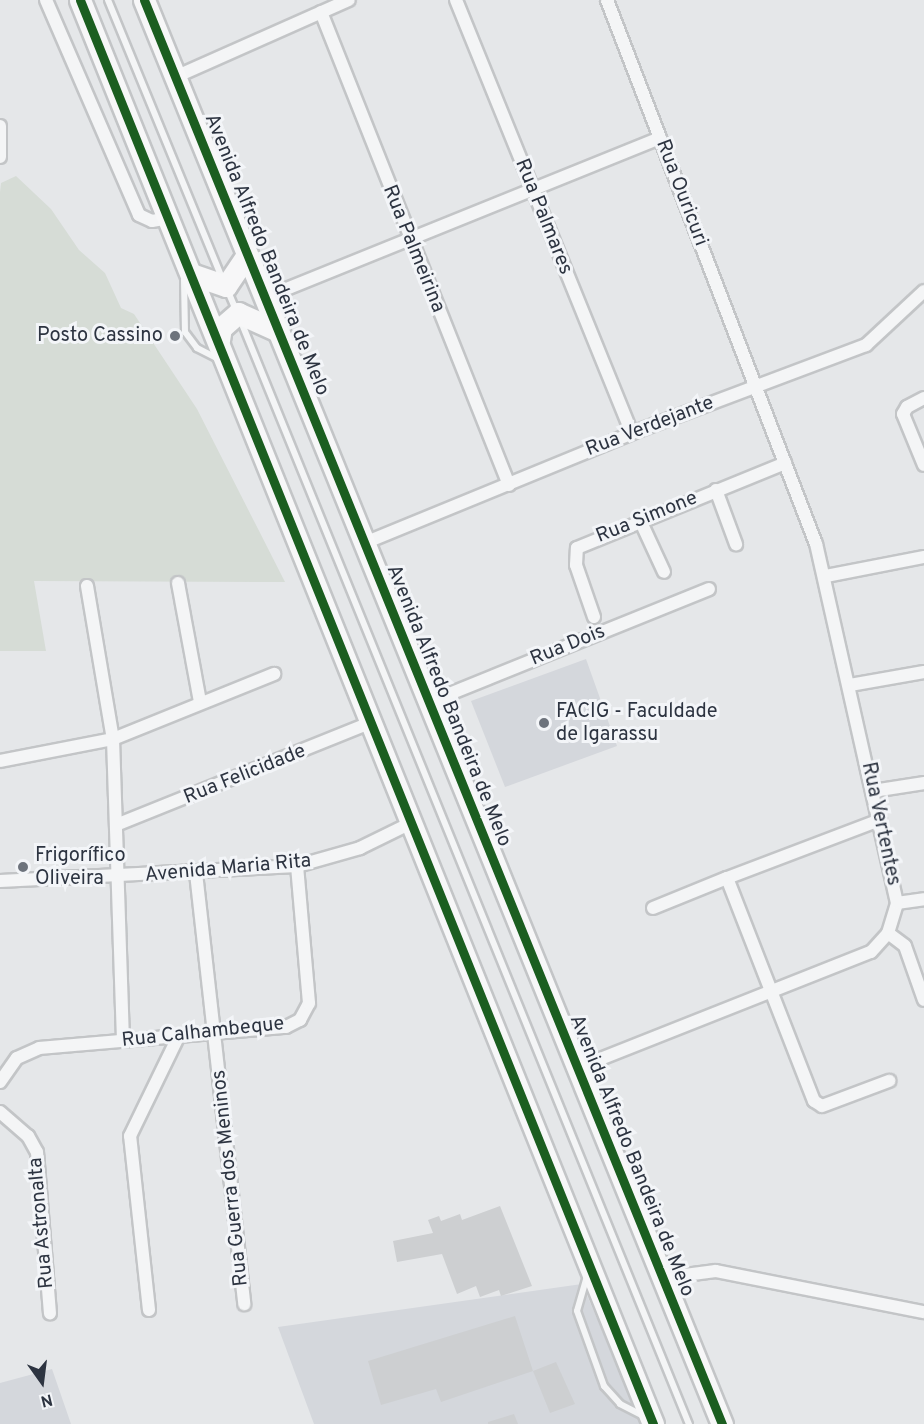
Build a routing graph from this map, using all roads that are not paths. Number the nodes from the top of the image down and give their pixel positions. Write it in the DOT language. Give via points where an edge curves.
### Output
graph roads {
  1 [pos="46,0"];
  2 [pos="80,0"];
  3 [pos="108,0"];
  4 [pos="144,0"];
  5 [pos="348,0"];
  6 [pos="456,0"];
  7 [pos="607,0"];
  8 [pos="321,12"];
  9 [pos="175,77"];
  10 [pos="0,126"];
  11 [pos="660,138"];
  12 [pos="0,157"];
  13 [pos="532,189"];
  14 [pos="169,218"];
  15 [pos="408,239"];
  16 [pos="247,255"];
  17 [pos="189,268"];
  18 [pos="226,285"];
  19 [pos="924,291"];
  20 [pos="264,298"];
  21 [pos="238,313"];
  22 [pos="276,330"];
  23 [pos="219,340"];
  24 [pos="229,365"];
  25 [pos="756,386"];
  26 [pos="919,400"];
  27 [pos="632,433"];
  28 [pos="785,463"];
  29 [pos="924,465"];
  30 [pos="509,485"];
  31 [pos="716,490"];
  32 [pos="640,520"];
  33 [pos="362,544"];
  34 [pos="736,544"];
  35 [pos="924,557"];
  36 [pos="664,572"];
  37 [pos="826,576"];
  38 [pos="178,583"];
  39 [pos="87,586"];
  40 [pos="709,589"];
  41 [pos="594,617"];
  42 [pos="924,672"];
  43 [pos="274,674"];
  44 [pos="850,685"];
  45 [pos="200,702"];
  46 [pos="427,703"];
  47 [pos="372,722"];
  48 [pos="113,739"];
  49 [pos="0,761"];
  50 [pos="924,783"];
  51 [pos="873,791"];
  52 [pos="880,819"];
  53 [pos="412,822"];
  54 [pos="116,825"];
  55 [pos="297,867"];
  56 [pos="196,873"];
  57 [pos="727,878"];
  58 [pos="114,879"];
  59 [pos="0,881"];
  60 [pos="924,899"];
  61 [pos="897,903"];
  62 [pos="653,908"];
  63 [pos="888,933"];
  64 [pos="772,991"];
  65 [pos="924,1000"];
  66 [pos="216,1032"];
  67 [pos="178,1037"];
  68 [pos="123,1041"];
  69 [pos="575,1069"];
  70 [pos="889,1081"];
  71 [pos="0,1082"];
  72 [pos="0,1112"];
  73 [pos="590,1267"];
  74 [pos="662,1278"];
  75 [pos="244,1305"];
  76 [pos="149,1310"];
  77 [pos="924,1312"];
  78 [pos="50,1313"];
  79 [pos="653,1422"];
  80 [pos="689,1424"];
  81 [pos="722,1424"];
  1 -- 14 [label="street" via="139,215 152,221"];
  2 -- 14 [label="highway"];
  3 -- 18 [label="lane"];
  4 -- 9 [label="highway, Avenida Alfredo Bandeira de Melo"];
  5 -- 8 [label="street"];
  6 -- 13 [label="street, Rua Palmares"];
  7 -- 11 [label="street, Rua Ouricuri"];
  8 -- 9 [label="street"];
  8 -- 15 [label="street, Rua Palmeirina"];
  9 -- 16 [label="highway, Avenida Alfredo Bandeira de Melo"];
  10 -- 12 [label="street"];
  11 -- 13 [label="street"];
  11 -- 25 [label="street, Rua Ouricuri"];
  13 -- 15 [label="street"];
  13 -- 27 [label="street, Rua Palmares"];
  14 -- 17 [label="highway"];
  15 -- 20 [label="street"];
  15 -- 30 [label="street, Rua Palmeirina"];
  16 -- 18 [label="highway"];
  16 -- 20 [label="highway, Avenida Alfredo Bandeira de Melo"];
  17 -- 18 [label="highway"];
  17 -- 23 [label="highway"];
  17 -- 24 [label="lane" via="184,332 197,348"];
  18 -- 21 [label="lane"];
  19 -- 25 [label="street, Rua Verdejante" via="876,339"];
  20 -- 22 [label="highway, Avenida Alfredo Bandeira de Melo"];
  21 -- 22 [label="highway"];
  21 -- 23 [label="highway" via="221,328"];
  21 -- 80 [label="lane"];
  22 -- 33 [label="highway, Avenida Alfredo Bandeira de Melo"];
  23 -- 24 [label="highway"];
  24 -- 47 [label="highway"];
  25 -- 27 [label="street, Rua Verdejante"];
  25 -- 28 [label="street, Rua Vertentes"];
  26 -- 29 [label="street" via="903,414"];
  27 -- 30 [label="street, Rua Verdejante"];
  28 -- 31 [label="street, Rua Simone"];
  28 -- 37 [label="street, Rua Vertentes"];
  30 -- 33 [label="street, Rua Verdejante"];
  31 -- 32 [label="street, Rua Simone"];
  31 -- 34 [label="street"];
  32 -- 36 [label="street"];
  32 -- 41 [label="street, Rua Simone" via="577,548 576,565"];
  33 -- 46 [label="highway, Avenida Alfredo Bandeira de Melo"];
  35 -- 37 [label="street"];
  37 -- 44 [label="street, Rua Vertentes"];
  38 -- 45 [label="street"];
  39 -- 48 [label="street"];
  40 -- 46 [label="street, Rua Dois"];
  42 -- 44 [label="street"];
  43 -- 45 [label="street"];
  44 -- 51 [label="street, Rua Vertentes"];
  45 -- 48 [label="street"];
  46 -- 69 [label="highway, Avenida Alfredo Bandeira de Melo"];
  47 -- 53 [label="highway"];
  47 -- 54 [label="street, Rua Felicidade"];
  48 -- 49 [label="street"];
  48 -- 54 [label="street"];
  50 -- 51 [label="street"];
  51 -- 52 [label="street, Rua Vertentes"];
  52 -- 57 [label="street"];
  52 -- 61 [label="street, Rua Vertentes"];
  53 -- 55 [label="street, Avenida Maria Rita" via="351,851"];
  53 -- 73 [label="highway"];
  54 -- 58 [label="street"];
  55 -- 56 [label="street, Avenida Maria Rita"];
  55 -- 66 [label="street, Rua Calhambeque" via="306,1012 286,1027"];
  56 -- 58 [label="street, Avenida Maria Rita"];
  56 -- 66 [label="street, Rua Guerra dos Meninos"];
  57 -- 62 [label="street"];
  57 -- 64 [label="street"];
  58 -- 59 [label="street, Avenida Maria Rita"];
  58 -- 68 [label="street"];
  60 -- 61 [label="street"];
  61 -- 63 [label="street, Rua Vertentes"];
  63 -- 64 [label="street, Rua Vertentes" via="871,952"];
  63 -- 65 [label="street" via="905,946"];
  64 -- 69 [label="street, Rua Vertentes"];
  64 -- 70 [label="street" via="818,1105"];
  66 -- 67 [label="street, Rua Calhambeque"];
  66 -- 75 [label="street, Rua Guerra dos Meninos"];
  67 -- 68 [label="street, Rua Calhambeque"];
  67 -- 76 [label="street" via="130,1136"];
  68 -- 71 [label="street, Rua Calhambeque" via="30,1050 17,1058"];
  69 -- 74 [label="highway, Avenida Alfredo Bandeira de Melo"];
  72 -- 78 [label="street, Rua Astronalta" via="28,1136 37,1152"];
  73 -- 79 [label="highway"];
  73 -- 79 [label="lane" via="577,1311 604,1386 620,1404"];
  74 -- 77 [label="street" via="716,1271"];
  74 -- 81 [label="highway, Avenida Alfredo Bandeira de Melo"];
}
